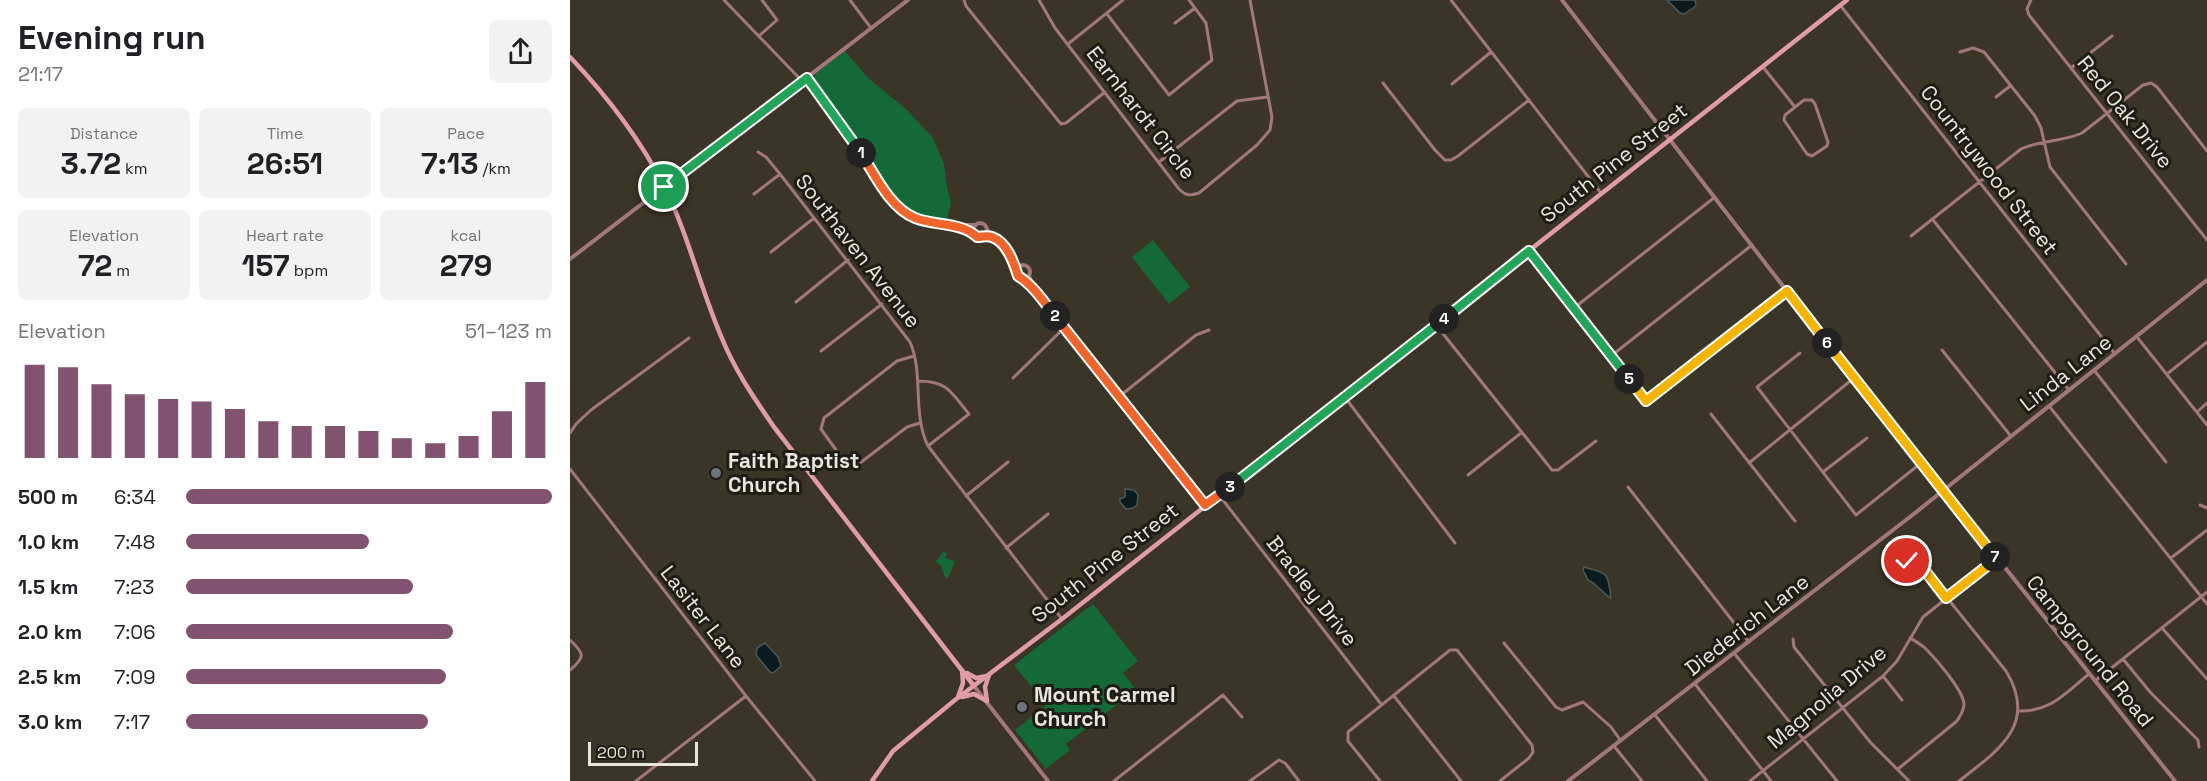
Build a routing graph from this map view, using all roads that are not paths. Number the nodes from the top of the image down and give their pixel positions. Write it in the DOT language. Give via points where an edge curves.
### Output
graph roads {
  1 [pos="724,0"];
  2 [pos="762,0"];
  3 [pos="850,0"];
  4 [pos="908,0"];
  5 [pos="964,0"];
  6 [pos="1040,0"];
  7 [pos="1123,0"];
  8 [pos="1189,0"];
  9 [pos="1250,0"];
  10 [pos="1451,0"];
  11 [pos="1562,0"];
  12 [pos="2031,0"];
  13 [pos="1843,2"];
  14 [pos="1195,8"];
  15 [pos="1107,14"];
  16 [pos="1175,23"];
  17 [pos="871,28"];
  18 [pos="759,36"];
  19 [pos="2112,36"];
  20 [pos="1068,45"];
  21 [pos="1491,52"];
  22 [pos="1960,52"];
  23 [pos="570,57"];
  24 [pos="1763,67"];
  25 [pos="2071,68"];
  26 [pos="805,80"];
  27 [pos="1383,83"];
  28 [pos="1452,84"];
  29 [pos="2010,86"];
  30 [pos="1105,92"];
  31 [pos="1996,96"];
  32 [pos="1268,97"];
  33 [pos="1529,100"];
  34 [pos="1795,106"];
  35 [pos="2108,113"];
  36 [pos="1671,140"];
  37 [pos="2044,142"];
  38 [pos="2207,151"];
  39 [pos="758,152"];
  40 [pos="1159,162"];
  41 [pos="780,174"];
  42 [pos="1980,182"];
  43 [pos="664,187"];
  44 [pos="754,194"];
  45 [pos="1601,194"];
  46 [pos="1715,197"];
  47 [pos="814,218"];
  48 [pos="1933,220"];
  49 [pos="976,225"];
  50 [pos="956,226"];
  51 [pos="987,230"];
  52 [pos="973,232"];
  53 [pos="985,236"];
  54 [pos="1911,236"];
  55 [pos="998,240"];
  56 [pos="2207,240"];
  57 [pos="1752,245"];
  58 [pos="1529,251"];
  59 [pos="771,252"];
  60 [pos="1011,257"];
  61 [pos="570,259"];
  62 [pos="848,260"];
  63 [pos="2126,264"];
  64 [pos="1022,265"];
  65 [pos="1017,269"];
  66 [pos="1029,277"];
  67 [pos="1023,279"];
  68 [pos="2207,280"];
  69 [pos="1787,291"];
  70 [pos="1038,294"];
  71 [pos="796,302"];
  72 [pos="882,304"];
  73 [pos="1574,308"];
  74 [pos="1436,325"];
  75 [pos="1064,328"];
  76 [pos="1209,330"];
  77 [pos="2137,337"];
  78 [pos="689,338"];
  79 [pos="2207,342"];
  80 [pos="1942,350"];
  81 [pos="821,351"];
  82 [pos="1800,353"];
  83 [pos="2115,354"];
  84 [pos="914,356"];
  85 [pos="1611,356"];
  86 [pos="2094,370"];
  87 [pos="2167,374"];
  88 [pos="1013,378"];
  89 [pos="1854,378"];
  90 [pos="918,381"];
  91 [pos="2069,390"];
  92 [pos="1120,396"];
  93 [pos="1344,396"];
  94 [pos="2207,403"];
  95 [pos="2049,406"];
  96 [pos="2196,412"];
  97 [pos="1711,414"];
  98 [pos="920,423"];
  99 [pos="2207,425"];
  100 [pos="1790,430"];
  101 [pos="570,433"];
  102 [pos="1521,433"];
  103 [pos="2010,435"];
  104 [pos="1867,438"];
  105 [pos="1596,441"];
  106 [pos="928,446"];
  107 [pos="1008,462"];
  108 [pos="2166,462"];
  109 [pos="1749,463"];
  110 [pos="1921,463"];
  111 [pos="570,469"];
  112 [pos="1823,472"];
  113 [pos="1468,475"];
  114 [pos="1628,487"];
  115 [pos="1942,490"];
  116 [pos="1219,495"];
  117 [pos="966,496"];
  118 [pos="1205,505"];
  119 [pos="2200,505"];
  120 [pos="2207,508"];
  121 [pos="1048,514"];
  122 [pos="1795,521"];
  123 [pos="2207,530"];
  124 [pos="1455,543"];
  125 [pos="1006,548"];
  126 [pos="2171,558"];
  127 [pos="1996,559"];
  128 [pos="1898,567"];
  129 [pos="2207,592"];
  130 [pos="2201,597"];
  131 [pos="1946,598"];
  132 [pos="2207,604"];
  133 [pos="1062,619"];
  134 [pos="2162,628"];
  135 [pos="1910,638"];
  136 [pos="1793,639"];
  137 [pos="570,640"];
  138 [pos="1749,642"];
  139 [pos="1504,643"];
  140 [pos="1734,653"];
  141 [pos="2122,659"];
  142 [pos="570,670"];
  143 [pos="962,670"];
  144 [pos="2089,674"];
  145 [pos="989,675"];
  146 [pos="1883,676"];
  147 [pos="2207,679"];
  148 [pos="2095,681"];
  149 [pos="1695,684"];
  150 [pos="975,686"];
  151 [pos="746,696"];
  152 [pos="1394,696"];
  153 [pos="957,699"];
  154 [pos="1902,700"];
  155 [pos="987,701"];
  156 [pos="1382,705"];
  157 [pos="1843,708"];
  158 [pos="2018,711"];
  159 [pos="1655,715"];
  160 [pos="1242,717"];
  161 [pos="1802,739"];
  162 [pos="1621,741"];
  163 [pos="1614,746"];
  164 [pos="2199,747"];
  165 [pos="1898,769"];
  166 [pos="1763,771"];
  167 [pos="636,781"];
  168 [pos="815,781"];
  169 [pos="872,781"];
  170 [pos="1048,781"];
  171 [pos="1114,781"];
  172 [pos="1250,781"];
  173 [pos="1299,781"];
  174 [pos="1380,781"];
  175 [pos="1461,781"];
  176 [pos="1500,781"];
  177 [pos="1568,781"];
  178 [pos="1642,781"];
  179 [pos="1707,781"];
  180 [pos="1750,781"];
  181 [pos="1771,781"];
  182 [pos="1837,781"];
  183 [pos="1909,781"];
  184 [pos="1959,781"];
  185 [pos="2175,781"];
  1 -- 18 [label="street"];
  2 -- 18 [label="street" via="777,20"];
  3 -- 17 [label="street"];
  4 -- 17 [label="street"];
  5 -- 30 [label="street" via="1061,124"];
  6 -- 20 [label="street, Earnhardt Circle"];
  7 -- 15 [label="street"];
  8 -- 14 [label="street"];
  9 -- 32 [label="street, Earnhardt Circle"];
  10 -- 21 [label="street"];
  11 -- 36 [label="street, Campground Road"];
  12 -- 25 [label="street, Red Oak Drive" via="2029,15"];
  13 -- 24 [label="main road, South Pine Street"];
  13 -- 42 [label="street, Countrywood Street"];
  14 -- 15 [label="street" via="1206,23 1212,60 1170,94"];
  14 -- 16 [label="street"];
  15 -- 20 [label="street"];
  17 -- 26 [label="street"];
  18 -- 26 [label="street"];
  19 -- 25 [label="street"];
  20 -- 30 [label="street, Earnhardt Circle"];
  21 -- 28 [label="street"];
  21 -- 33 [label="street"];
  22 -- 29 [label="street" via="1973,48 1983,52"];
  23 -- 43 [label="main road" via="627,123"];
  24 -- 34 [label="street"];
  24 -- 36 [label="main road, South Pine Street"];
  25 -- 35 [label="street, Red Oak Drive"];
  26 -- 43 [label="street"];
  26 -- 50 [label="street" via="901,210 923,221"];
  27 -- 33 [label="street" via="1445,160 1458,156"];
  29 -- 31 [label="street"];
  29 -- 37 [label="street" via="2038,121"];
  30 -- 40 [label="street, Earnhardt Circle"];
  32 -- 40 [label="street" via="1237,101"];
  32 -- 40 [label="street, Earnhardt Circle" via="1272,117 1266,136 1199,193 1184,194"];
  33 -- 45 [label="street"];
  34 -- 34 [label="street" via="1785,115 1785,124 1807,154 1816,154 1827,142 1815,104 1804,100"];
  35 -- 37 [label="street" via="2072,138"];
  35 -- 38 [label="street" via="2151,83"];
  35 -- 56 [label="street, Red Oak Drive"];
  36 -- 45 [label="main road, South Pine Street"];
  36 -- 46 [label="street, Campground Road"];
  37 -- 42 [label="street" via="2021,149"];
  37 -- 63 [label="street" via="2050,167"];
  39 -- 41 [label="street, Southaven Avenue"];
  41 -- 44 [label="street"];
  41 -- 47 [label="street, Southaven Avenue"];
  42 -- 48 [label="street"];
  42 -- 83 [label="street, Countrywood Street"];
  43 -- 61 [label="street"];
  43 -- 143 [label="main road" via="722,339 745,383 774,427"];
  45 -- 58 [label="main road, South Pine Street"];
  46 -- 57 [label="street, Campground Road"];
  46 -- 73 [label="street"];
  47 -- 59 [label="street"];
  47 -- 62 [label="street, Southaven Avenue"];
  48 -- 54 [label="street"];
  48 -- 91 [label="street"];
  49 -- 50 [label="street"];
  49 -- 51 [label="street" via="983,224"];
  49 -- 52 [label="street"];
  50 -- 52 [label="street"];
  51 -- 53 [label="street"];
  51 -- 55 [label="street"];
  52 -- 53 [label="street"];
  53 -- 55 [label="street"];
  55 -- 60 [label="street"];
  57 -- 69 [label="street, Campground Road"];
  57 -- 85 [label="street"];
  58 -- 73 [label="street"];
  58 -- 74 [label="main road, South Pine Street"];
  60 -- 64 [label="street"];
  60 -- 65 [label="street"];
  62 -- 71 [label="street"];
  62 -- 72 [label="street, Southaven Avenue"];
  64 -- 65 [label="street"];
  64 -- 66 [label="street" via="1029,267"];
  65 -- 67 [label="street" via="1017,275"];
  66 -- 67 [label="street"];
  66 -- 70 [label="street"];
  67 -- 70 [label="street"];
  68 -- 77 [label="street, Linda Lane"];
  69 -- 85 [label="street" via="1646,401"];
  69 -- 89 [label="street, Campground Road"];
  70 -- 75 [label="street"];
  72 -- 81 [label="street"];
  72 -- 84 [label="street, Southaven Avenue" via="910,342"];
  73 -- 85 [label="street"];
  74 -- 93 [label="main road, South Pine Street"];
  74 -- 102 [label="street"];
  75 -- 88 [label="street"];
  75 -- 92 [label="street"];
  76 -- 92 [label="street" via="1196,335"];
  77 -- 83 [label="street, Linda Lane"];
  77 -- 87 [label="street"];
  78 -- 101 [label="street" via="591,410"];
  79 -- 87 [label="street"];
  80 -- 103 [label="street"];
  82 -- 100 [label="street" via="1757,387"];
  83 -- 86 [label="street, Linda Lane"];
  84 -- 90 [label="street, Southaven Avenue"];
  84 -- 98 [label="street" via="897,361 824,418 821,429 844,462 853,465 907,427"];
  86 -- 91 [label="street, Linda Lane"];
  86 -- 108 [label="street"];
  87 -- 96 [label="street"];
  89 -- 100 [label="street"];
  89 -- 110 [label="street, Campground Road"];
  90 -- 98 [label="street, Southaven Avenue"];
  90 -- 106 [label="street" via="939,382 947,387 969,414"];
  91 -- 95 [label="street, Linda Lane"];
  92 -- 118 [label="street"];
  93 -- 116 [label="main road, South Pine Street"];
  93 -- 124 [label="street"];
  94 -- 96 [label="street"];
  95 -- 103 [label="street, Linda Lane"];
  95 -- 126 [label="street"];
  96 -- 99 [label="street"];
  97 -- 109 [label="street"];
  98 -- 106 [label="street, Southaven Avenue"];
  100 -- 109 [label="street"];
  100 -- 112 [label="street"];
  102 -- 105 [label="street" via="1554,471"];
  102 -- 113 [label="street"];
  103 -- 115 [label="street, Linda Lane"];
  104 -- 112 [label="street"];
  106 -- 117 [label="street, Southaven Avenue"];
  107 -- 117 [label="street"];
  109 -- 122 [label="street"];
  110 -- 112 [label="street" via="1856,515"];
  110 -- 115 [label="street, Campground Road"];
  111 -- 151 [label="street, Lasiter Lane"];
  114 -- 138 [label="street"];
  115 -- 127 [label="street, Campground Road"];
  115 -- 138 [label="street, Diederich Lane"];
  116 -- 118 [label="main road, South Pine Street"];
  116 -- 156 [label="street, Bradley Drive"];
  117 -- 125 [label="street, Southaven Avenue"];
  118 -- 133 [label="main road, South Pine Street"];
  119 -- 120 [label="street"];
  121 -- 125 [label="street"];
  123 -- 126 [label="street"];
  125 -- 133 [label="street, Southaven Avenue"];
  126 -- 130 [label="street"];
  127 -- 131 [label="street, Magnolia Drive"];
  127 -- 144 [label="street, Campground Road"];
  128 -- 131 [label="street" via="1907,561 1919,563"];
  129 -- 130 [label="street"];
  130 -- 132 [label="street"];
  130 -- 134 [label="street"];
  131 -- 135 [label="street, Magnolia Drive" via="1923,617"];
  131 -- 158 [label="street" via="2006,671 2015,689"];
  133 -- 145 [label="main road, South Pine Street"];
  134 -- 141 [label="street"];
  134 -- 147 [label="street"];
  135 -- 146 [label="street, Magnolia Drive"];
  135 -- 165 [label="street" via="1925,648 1957,687 1964,705 1957,721"];
  136 -- 157 [label="street" via="1794,647"];
  137 -- 142 [label="street" via="582,656"];
  138 -- 140 [label="street, Diederich Lane"];
  139 -- 162 [label="street" via="1556,707 1562,710 1583,702"];
  140 -- 149 [label="street, Diederich Lane"];
  140 -- 161 [label="street"];
  141 -- 148 [label="street"];
  141 -- 164 [label="street" via="2198,740"];
  143 -- 145 [label="main road" via="976,678"];
  143 -- 150 [label="main road"];
  143 -- 153 [label="main road"];
  144 -- 148 [label="street, Campground Road"];
  144 -- 158 [label="street" via="2047,707 2034,712"];
  145 -- 150 [label="main road, South Pine Street"];
  145 -- 155 [label="main road" via="985,687"];
  146 -- 154 [label="street"];
  146 -- 157 [label="street, Magnolia Drive"];
  148 -- 185 [label="street, Campground Road"];
  149 -- 159 [label="street, Diederich Lane"];
  149 -- 166 [label="street"];
  150 -- 153 [label="main road, South Pine Street"];
  150 -- 155 [label="street"];
  151 -- 167 [label="street"];
  151 -- 168 [label="street, Lasiter Lane"];
  152 -- 156 [label="street"];
  152 -- 175 [label="street"];
  152 -- 176 [label="street" via="1450,651 1457,650 1532,745 1529,758"];
  153 -- 155 [label="main road" via="974,694"];
  153 -- 169 [label="main road, South Pine Street" via="893,751"];
  155 -- 170 [label="street"];
  156 -- 174 [label="street" via="1348,732 1348,741"];
  157 -- 161 [label="street, Magnolia Drive"];
  157 -- 165 [label="street"];
  158 -- 184 [label="street" via="2001,748"];
  159 -- 162 [label="street, Diederich Lane"];
  159 -- 179 [label="street"];
  160 -- 171 [label="street" via="1223,695"];
  161 -- 166 [label="street, Magnolia Drive"];
  161 -- 182 [label="street"];
  162 -- 163 [label="street, Diederich Lane"];
  163 -- 177 [label="street, Diederich Lane"];
  163 -- 178 [label="street"];
  165 -- 183 [label="street"];
  166 -- 180 [label="street, Magnolia Drive"];
  166 -- 181 [label="street"];
  172 -- 173 [label="street" via="1279,760"];
}
